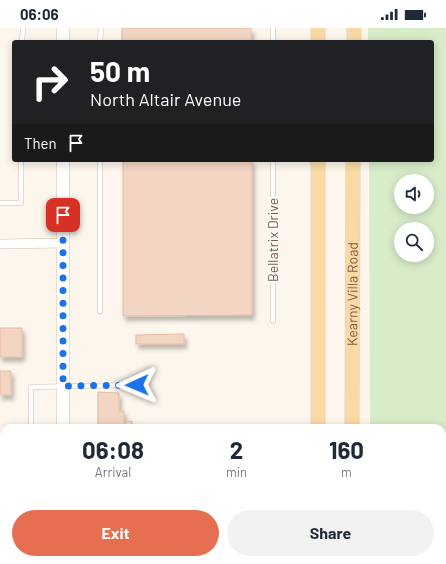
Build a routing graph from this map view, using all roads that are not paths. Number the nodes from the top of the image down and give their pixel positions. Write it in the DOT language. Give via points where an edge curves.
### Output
graph roads {
  1 [pos="22,28"];
  2 [pos="63,28"];
  3 [pos="100,28"];
  4 [pos="273,28"];
  5 [pos="318,28"];
  6 [pos="354,28"];
  7 [pos="22,40"];
  8 [pos="63,40"];
  9 [pos="100,40"];
  10 [pos="273,40"];
  11 [pos="318,40"];
  12 [pos="354,40"];
  13 [pos="22,162"];
  14 [pos="63,162"];
  15 [pos="100,162"];
  16 [pos="273,162"];
  17 [pos="318,162"];
  18 [pos="353,162"];
  19 [pos="0,203"];
  20 [pos="62,243"];
  21 [pos="0,244"];
  22 [pos="100,311"];
  23 [pos="273,321"];
  24 [pos="137,385"];
  25 [pos="63,386"];
  26 [pos="31,424"];
  27 [pos="63,424"];
  28 [pos="318,424"];
  29 [pos="352,424"];
  1 -- 7 [label="lane"];
  2 -- 8 [label="street"];
  3 -- 9 [label="lane"];
  4 -- 10 [label="lane"];
  5 -- 11 [label="main road"];
  6 -- 12 [label="main road"];
  13 -- 19 [label="lane" via="21,203"];
  14 -- 20 [label="street"];
  15 -- 22 [label="lane"];
  16 -- 23 [label="lane, Bellatrix Drive"];
  17 -- 28 [label="main road"];
  18 -- 29 [label="main road, Kearny Villa Road"];
  20 -- 21 [label="street"];
  20 -- 25 [label="street"];
  24 -- 25 [label="lane"];
  25 -- 26 [label="lane" via="31,387"];
  25 -- 27 [label="street"];
}
